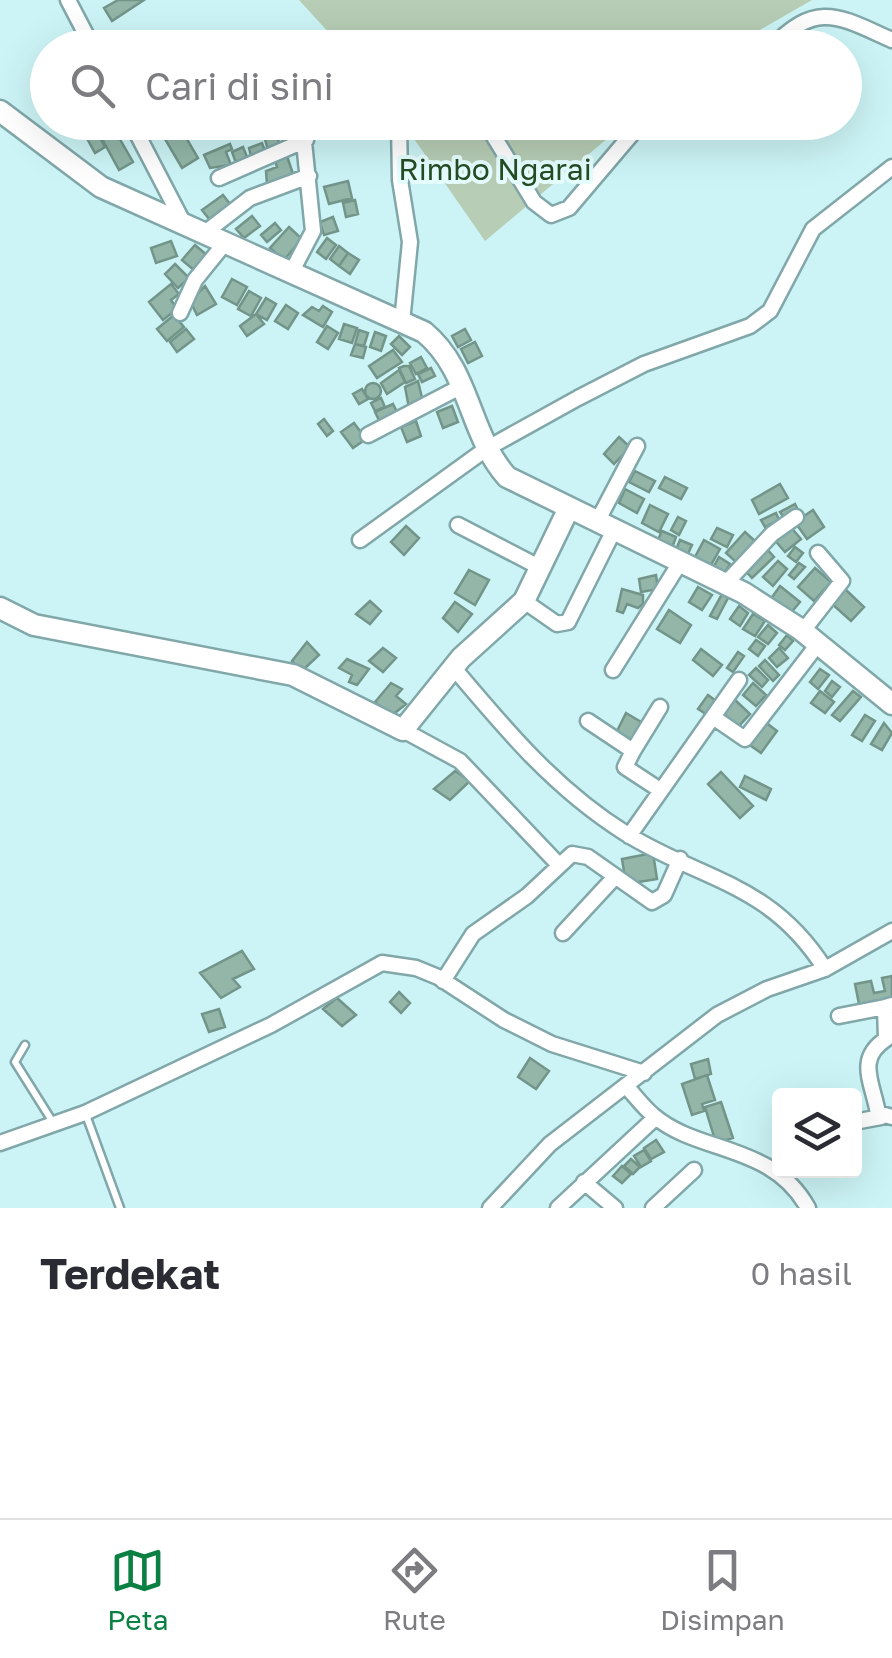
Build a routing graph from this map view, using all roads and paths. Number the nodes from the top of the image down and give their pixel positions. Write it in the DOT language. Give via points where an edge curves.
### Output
graph roads {
  1 [pos="68,0"];
  2 [pos="84,30"];
  3 [pos="788,30"];
  4 [pos="892,40"];
  5 [pos="0,111"];
  6 [pos="30,134"];
  7 [pos="39,140"];
  8 [pos="141,140"];
  9 [pos="306,140"];
  10 [pos="399,140"];
  11 [pos="496,140"];
  12 [pos="627,140"];
  13 [pos="892,167"];
  14 [pos="309,176"];
  15 [pos="218,178"];
  16 [pos="193,230"];
  17 [pos="225,243"];
  18 [pos="292,271"];
  19 [pos="180,313"];
  20 [pos="402,322"];
  21 [pos="464,385"];
  22 [pos="368,435"];
  23 [pos="637,446"];
  24 [pos="486,449"];
  25 [pos="568,510"];
  26 [pos="796,517"];
  27 [pos="458,525"];
  28 [pos="606,526"];
  29 [pos="360,540"];
  30 [pos="818,553"];
  31 [pos="682,561"];
  32 [pos="541,568"];
  33 [pos="726,583"];
  34 [pos="524,600"];
  35 [pos="0,608"];
  36 [pos="811,637"];
  37 [pos="454,667"];
  38 [pos="612,670"];
  39 [pos="739,680"];
  40 [pos="892,704"];
  41 [pos="660,707"];
  42 [pos="713,718"];
  43 [pos="588,722"];
  44 [pos="404,730"];
  45 [pos="633,750"];
  46 [pos="660,790"];
  47 [pos="630,836"];
  48 [pos="680,858"];
  49 [pos="558,864"];
  50 [pos="613,879"];
  51 [pos="892,931"];
  52 [pos="562,933"];
  53 [pos="825,969"];
  54 [pos="444,981"];
  55 [pos="888,1006"];
  56 [pos="839,1016"];
  57 [pos="25,1045"];
  58 [pos="644,1073"];
  59 [pos="627,1087"];
  60 [pos="85,1114"];
  61 [pos="886,1117"];
  62 [pos="655,1118"];
  63 [pos="54,1126"];
  64 [pos="0,1143"];
  65 [pos="694,1170"];
  66 [pos="584,1182"];
  67 [pos="120,1208"];
  68 [pos="490,1208"];
  69 [pos="558,1208"];
  70 [pos="614,1208"];
  71 [pos="654,1208"];
  72 [pos="808,1208"];
  1 -- 2 [label="street"];
  3 -- 4 [label="street" via="822,11"];
  5 -- 6 [label="street"];
  7 -- 16 [label="street" via="101,187"];
  8 -- 16 [label="street"];
  9 -- 14 [label="street"];
  9 -- 15 [label="street"];
  10 -- 20 [label="street" via="410,242"];
  11 -- 12 [label="street" via="534,202 551,215 569,208"];
  13 -- 24 [label="street" via="813,229 770,311 750,326 644,364"];
  14 -- 16 [label="street"];
  14 -- 18 [label="street" via="313,231"];
  16 -- 17 [label="street"];
  17 -- 18 [label="street"];
  17 -- 19 [label="street" via="195,280"];
  18 -- 20 [label="street"];
  20 -- 21 [label="street" via="439,345"];
  21 -- 22 [label="street"];
  21 -- 24 [label="street"];
  23 -- 28 [label="street"];
  24 -- 25 [label="street" via="506,477"];
  24 -- 29 [label="street"];
  25 -- 28 [label="street"];
  25 -- 32 [label="street"];
  26 -- 33 [label="street"];
  27 -- 32 [label="street"];
  28 -- 31 [label="street"];
  28 -- 34 [label="street" via="568,622 557,624"];
  30 -- 36 [label="street" via="842,581"];
  31 -- 33 [label="street"];
  31 -- 38 [label="street"];
  32 -- 34 [label="street"];
  33 -- 36 [label="street"];
  34 -- 37 [label="street"];
  35 -- 44 [label="street" via="34,625 294,675"];
  36 -- 40 [label="street"];
  36 -- 42 [label="street" via="745,739"];
  37 -- 44 [label="street"];
  37 -- 47 [label="street" via="536,765"];
  39 -- 42 [label="street"];
  41 -- 45 [label="street"];
  42 -- 46 [label="street"];
  43 -- 45 [label="street"];
  44 -- 49 [label="street" via="460,761"];
  45 -- 46 [label="street" via="625,767"];
  46 -- 47 [label="street"];
  47 -- 48 [label="street"];
  48 -- 50 [label="street" via="664,895 652,902"];
  48 -- 53 [label="street" via="786,920"];
  49 -- 50 [label="street" via="581,854"];
  49 -- 54 [label="street" via="474,934"];
  50 -- 52 [label="street"];
  51 -- 53 [label="street"];
  53 -- 58 [label="street" via="741,1000"];
  54 -- 58 [label="street" via="530,1034"];
  54 -- 60 [label="street" via="397,964 367,967 271,1025"];
  55 -- 56 [label="street"];
  55 -- 61 [label="street" via="886,1040 867,1059"];
  57 -- 63 [label="lane" via="15,1062"];
  58 -- 59 [label="street"];
  59 -- 62 [label="street"];
  59 -- 68 [label="street" via="550,1144"];
  60 -- 63 [label="street"];
  60 -- 67 [label="lane"];
  62 -- 66 [label="street"];
  62 -- 72 [label="street" via="766,1166"];
  63 -- 64 [label="street"];
  65 -- 71 [label="street"];
  66 -- 69 [label="street"];
  66 -- 70 [label="street"];
}
